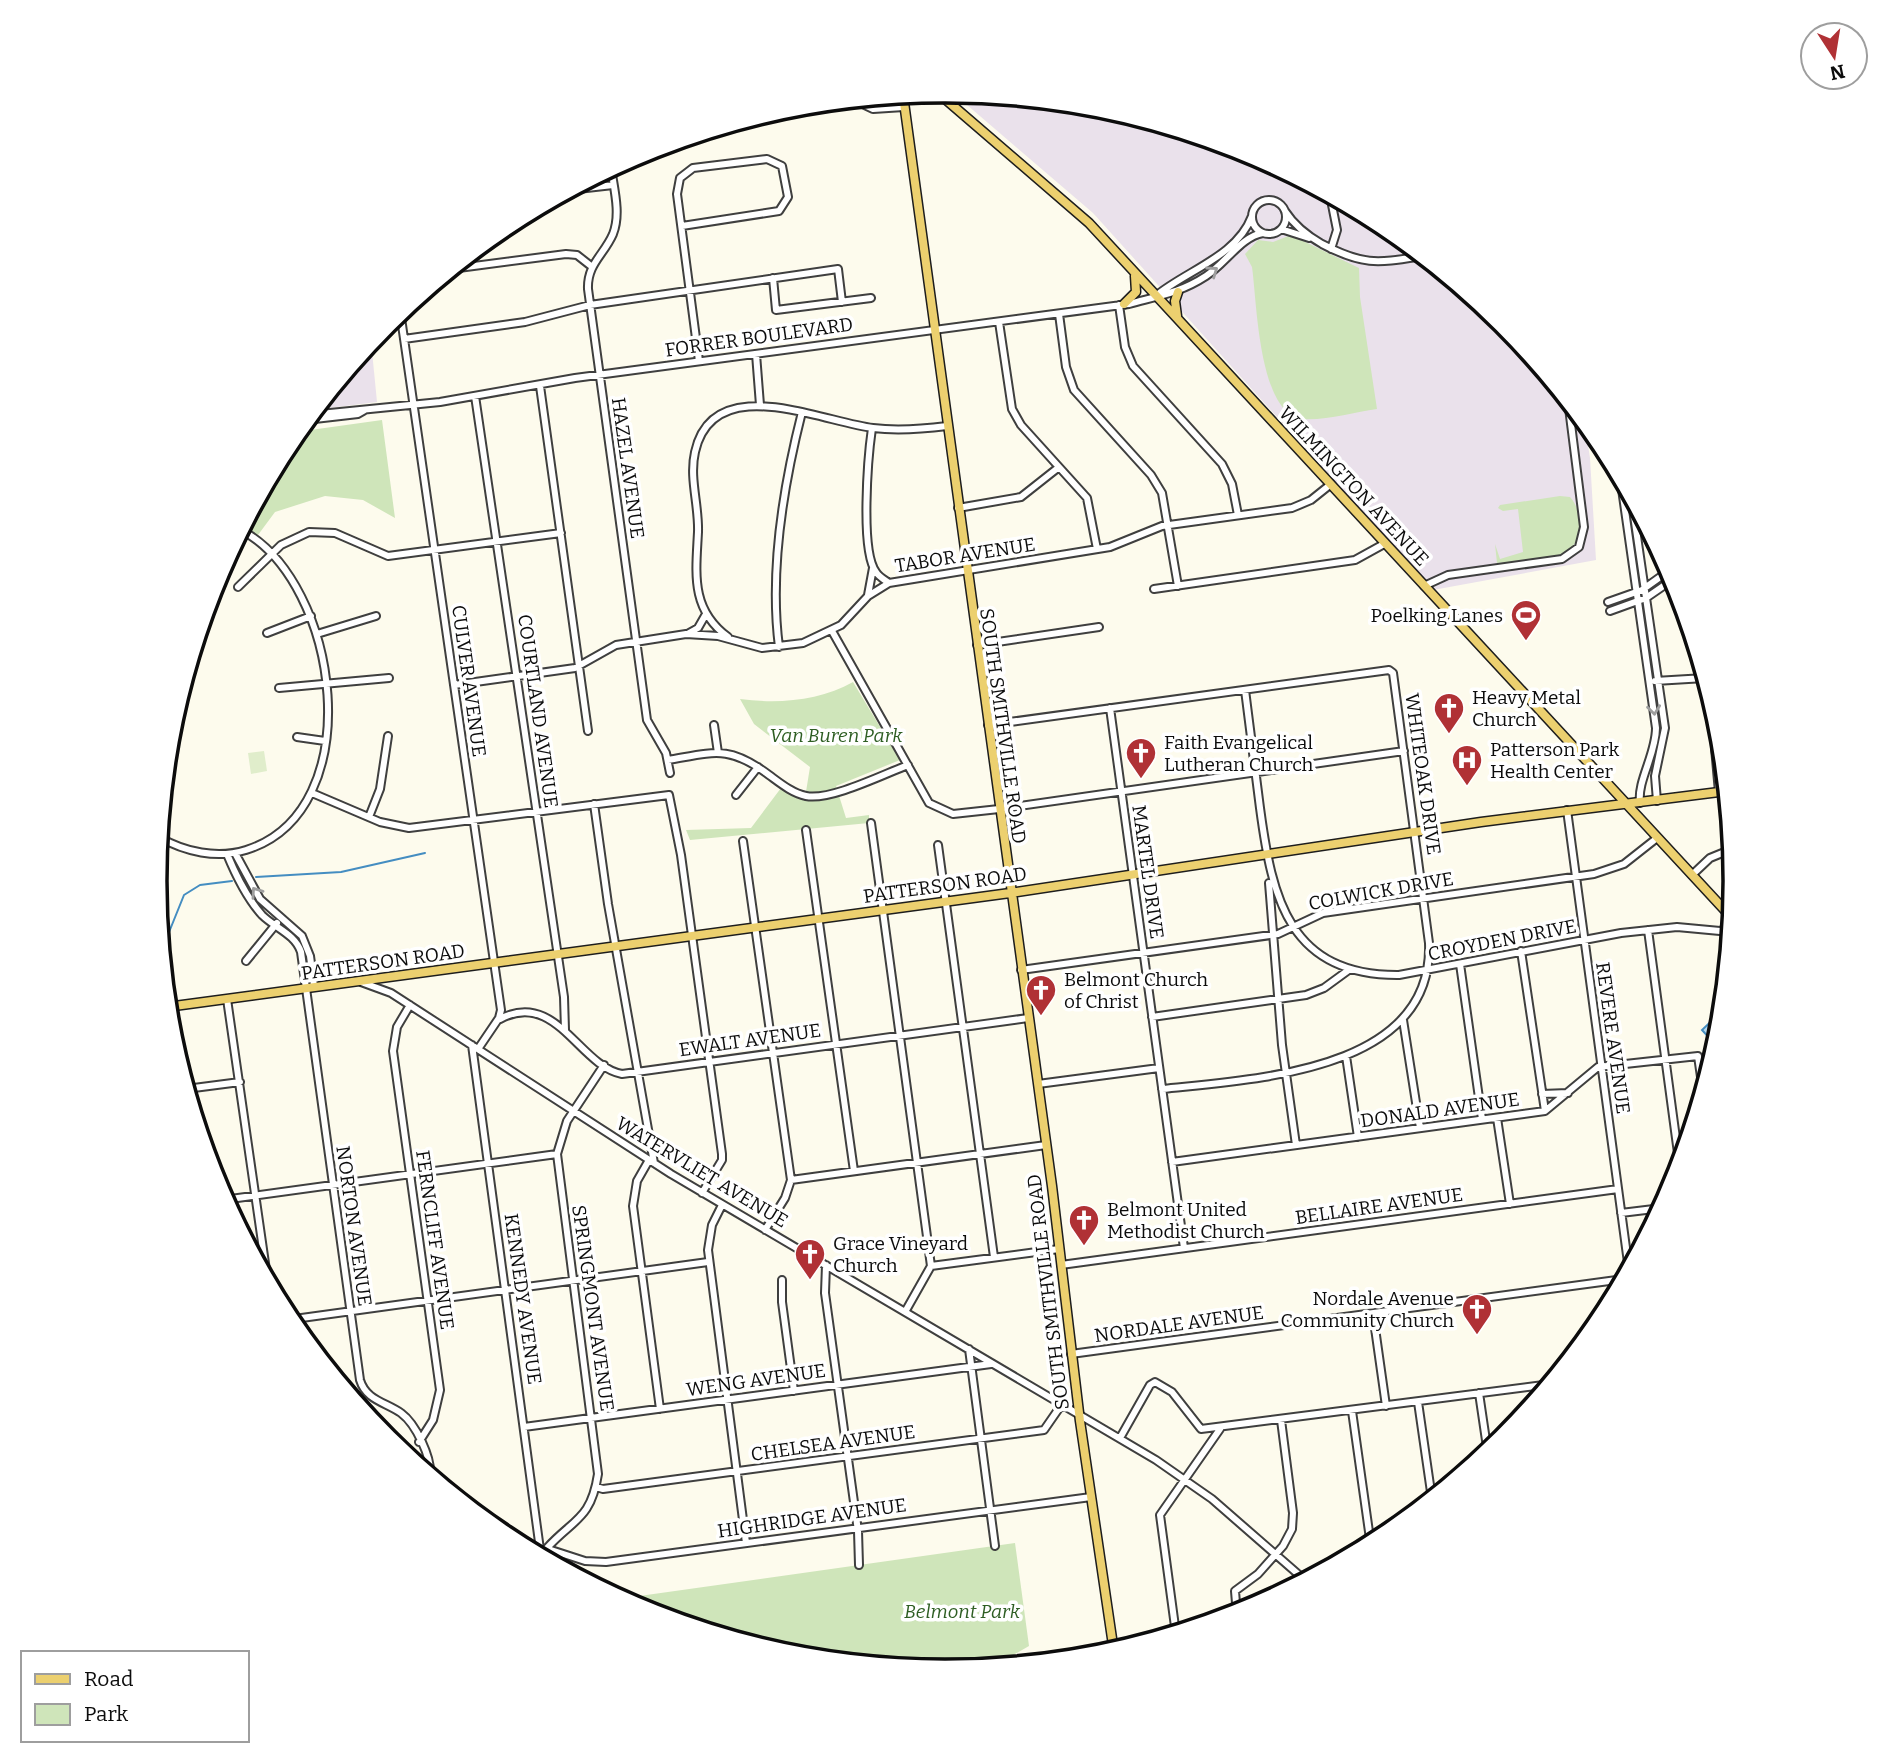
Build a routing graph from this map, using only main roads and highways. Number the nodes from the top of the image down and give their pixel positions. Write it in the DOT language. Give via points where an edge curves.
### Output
graph roads {
  1 [pos="950,103"];
  2 [pos="904,105"];
  3 [pos="1135,273"];
  4 [pos="1178,292"];
  5 [pos="1121,305"];
  6 [pos="1178,319"];
  7 [pos="1718,792"];
  8 [pos="1626,803"];
  9 [pos="1010,892"];
  10 [pos="1722,908"];
  11 [pos="177,1006"];
  12 [pos="1112,1641"];
  1 -- 3 [label="main road, WILMINGTON AVENUE" via="1070,204"];
  2 -- 9 [label="main road, SOUTH SMITHVILLE ROAD"];
  3 -- 5 [label="main road" via="1136,292"];
  3 -- 6 [label="main road, WILMINGTON AVENUE"];
  4 -- 6 [label="main road"];
  6 -- 8 [label="main road, WILMINGTON AVENUE"];
  7 -- 8 [label="main road, PATTERSON ROAD"];
  8 -- 9 [label="main road, PATTERSON ROAD"];
  8 -- 10 [label="main road, WILMINGTON AVENUE"];
  9 -- 11 [label="main road, PATTERSON ROAD"];
  9 -- 12 [label="main road, SOUTH SMITHVILLE ROAD"];
}
